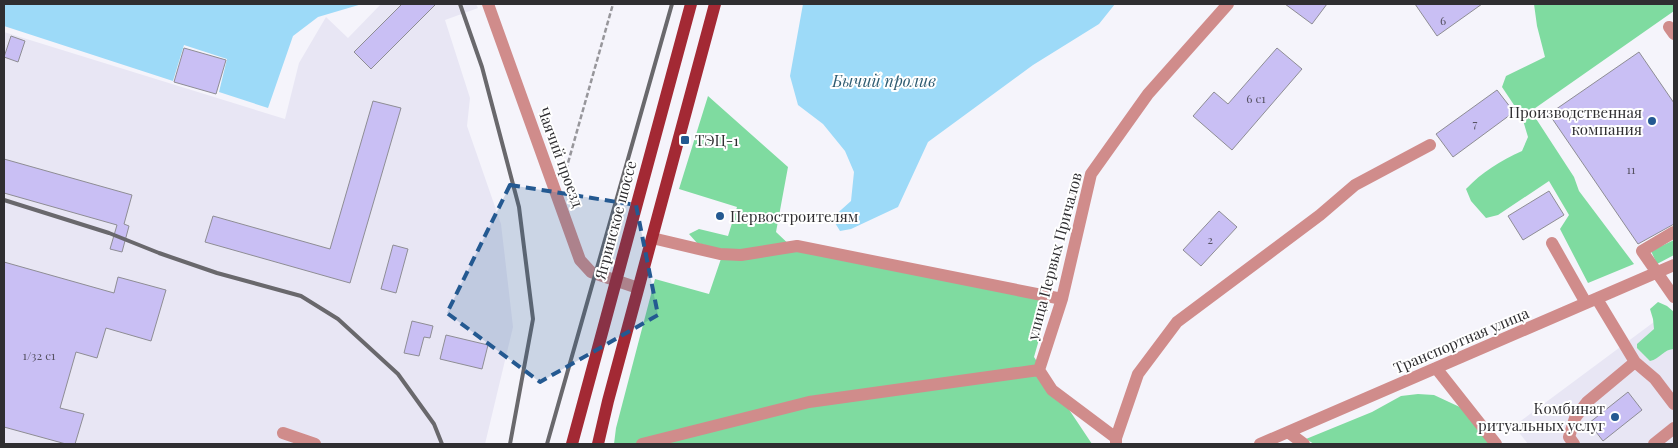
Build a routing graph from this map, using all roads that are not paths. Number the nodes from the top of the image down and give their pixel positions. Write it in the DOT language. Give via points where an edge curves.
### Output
graph roads {
  1 [pos="488,4"];
  2 [pos="691,4"];
  3 [pos="715,4"];
  4 [pos="1228,4"];
  5 [pos="1430,145"];
  6 [pos="1674,232"];
  7 [pos="652,238"];
  8 [pos="1552,243"];
  9 [pos="1674,265"];
  10 [pos="1657,273"];
  11 [pos="615,281"];
  12 [pos="638,288"];
  13 [pos="1674,297"];
  14 [pos="1062,299"];
  15 [pos="1592,301"];
  16 [pos="1635,362"];
  17 [pos="1436,368"];
  18 [pos="1039,370"];
  19 [pos="1674,404"];
  20 [pos="1674,428"];
  21 [pos="1288,432"];
  22 [pos="283,433"];
  23 [pos="1116,441"];
  24 [pos="315,444"];
  25 [pos="572,444"];
  26 [pos="598,444"];
  27 [pos="642,444"];
  28 [pos="1260,444"];
  29 [pos="1304,444"];
  30 [pos="1496,444"];
  31 [pos="1574,444"];
  32 [pos="1654,444"];
  1 -- 11 [label="street, Чаячий проезд" via="580,260 590,272"];
  2 -- 11 [label="main road, Ягринское шоссе"];
  3 -- 7 [label="main road"];
  4 -- 14 [label="street, улица Первых Причалов" via="1148,94 1091,174"];
  5 -- 23 [label="street" via="1355,186 1177,322 1138,374"];
  6 -- 10 [label="street" via="1642,251"];
  7 -- 12 [label="main road"];
  7 -- 14 [label="street" via="720,254 740,255 797,246"];
  8 -- 15 [label="street"];
  9 -- 10 [label="street, Транспортная улица"];
  10 -- 13 [label="street"];
  10 -- 15 [label="street, Транспортная улица"];
  11 -- 12 [label="street, Чаячий проезд"];
  11 -- 25 [label="main road, Ягринское шоссе"];
  12 -- 26 [label="main road"];
  14 -- 18 [label="street, улица Первых Причалов"];
  15 -- 16 [label="street"];
  15 -- 17 [label="street, Транспортная улица"];
  16 -- 19 [label="street" via="1655,379"];
  16 -- 31 [label="street" via="1587,402 1574,418 1569,437"];
  17 -- 21 [label="street, Транспортная улица"];
  17 -- 30 [label="street"];
  18 -- 23 [label="street" via="1052,390"];
  18 -- 27 [label="street" via="809,402"];
  20 -- 32 [label="street"];
  21 -- 28 [label="street, Транспортная улица"];
  21 -- 29 [label="street"];
  22 -- 24 [label="street"];
}
